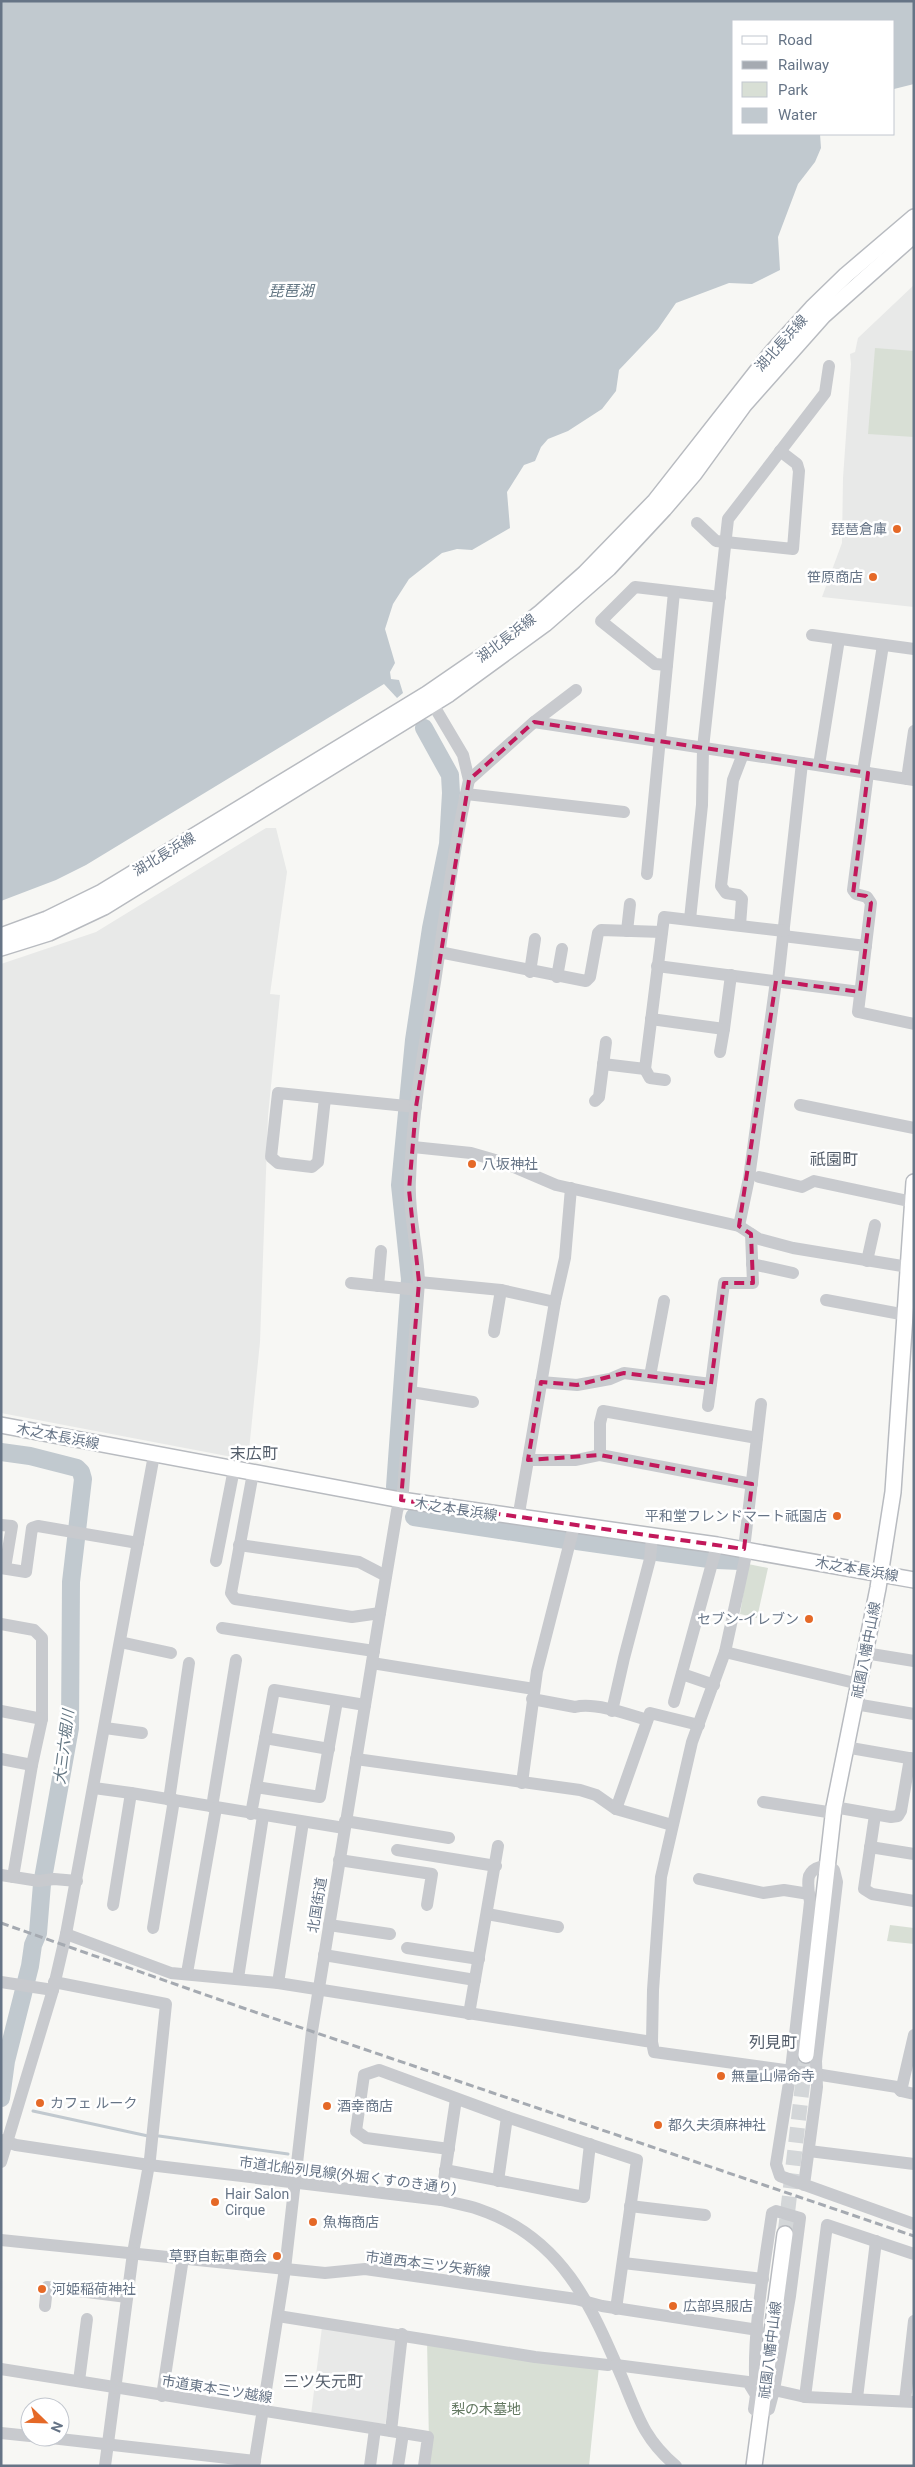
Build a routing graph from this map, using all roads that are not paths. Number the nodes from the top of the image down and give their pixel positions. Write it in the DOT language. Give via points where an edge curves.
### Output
graph roads {
  1 [pos="914,217"];
  2 [pos="914,235"];
  3 [pos="829,366"];
  4 [pos="780,451"];
  5 [pos="697,523"];
  6 [pos="726,542"];
  7 [pos="674,592"];
  8 [pos="720,597"];
  9 [pos="812,635"];
  10 [pos="839,639"];
  11 [pos="883,645"];
  12 [pos="914,649"];
  13 [pos="667,665"];
  14 [pos="576,690"];
  15 [pos="430,699"];
  16 [pos="534,722"];
  17 [pos="914,731"];
  18 [pos="659,741"];
  19 [pos="704,748"];
  20 [pos="743,754"];
  21 [pos="802,762"];
  22 [pos="819,765"];
  23 [pos="866,772"];
  24 [pos="469,780"];
  25 [pos="910,780"];
  26 [pos="466,794"];
  27 [pos="624,812"];
  28 [pos="647,874"];
  29 [pos="630,904"];
  30 [pos="690,919"];
  31 [pos="740,925"];
  32 [pos="627,931"];
  33 [pos="662,932"];
  34 [pos="784,933"];
  35 [pos="1,936"];
  36 [pos="535,939"];
  37 [pos="866,946"];
  38 [pos="1,948"];
  39 [pos="562,949"];
  40 [pos="439,952"];
  41 [pos="658,966"];
  42 [pos="530,972"];
  43 [pos="731,975"];
  44 [pos="557,977"];
  45 [pos="777,981"];
  46 [pos="860,992"];
  47 [pos="651,1019"];
  48 [pos="914,1024"];
  49 [pos="724,1029"];
  50 [pos="606,1042"];
  51 [pos="720,1052"];
  52 [pos="603,1064"];
  53 [pos="645,1069"];
  54 [pos="665,1080"];
  55 [pos="325,1098"];
  56 [pos="596,1101"];
  57 [pos="800,1105"];
  58 [pos="410,1106"];
  59 [pos="914,1128"];
  60 [pos="413,1146"];
  61 [pos="759,1177"];
  62 [pos="914,1182"];
  63 [pos="571,1188"];
  64 [pos="913,1202"];
  65 [pos="875,1225"];
  66 [pos="739,1226"];
  67 [pos="751,1234"];
  68 [pos="382,1251"];
  69 [pos="867,1261"];
  70 [pos="752,1264"];
  71 [pos="911,1268"];
  72 [pos="793,1274"];
  73 [pos="351,1283"];
  74 [pos="378,1286"];
  75 [pos="414,1288"];
  76 [pos="501,1290"];
  77 [pos="826,1300"];
  78 [pos="664,1301"];
  79 [pos="555,1302"];
  80 [pos="906,1315"];
  81 [pos="494,1332"];
  82 [pos="650,1376"];
  83 [pos="541,1382"];
  84 [pos="711,1384"];
  85 [pos="411,1392"];
  86 [pos="473,1402"];
  87 [pos="761,1404"];
  88 [pos="708,1406"];
  89 [pos="1,1426"];
  90 [pos="757,1438"];
  91 [pos="154,1455"];
  92 [pos="600,1455"];
  93 [pos="528,1460"];
  94 [pos="234,1470"];
  95 [pos="253,1473"];
  96 [pos="752,1484"];
  97 [pos="401,1500"];
  98 [pos="521,1518"];
  99 [pos="1,1525"];
  100 [pos="574,1526"];
  101 [pos="652,1537"];
  102 [pos="138,1543"];
  103 [pos="239,1545"];
  104 [pos="717,1545"];
  105 [pos="746,1549"];
  106 [pos="216,1561"];
  107 [pos="3,1568"];
  108 [pos="880,1573"];
  109 [pos="386,1576"];
  110 [pos="914,1580"];
  111 [pos="380,1614"];
  112 [pos="1,1624"];
  113 [pos="222,1628"];
  114 [pos="120,1642"];
  115 [pos="725,1652"];
  116 [pos="171,1653"];
  117 [pos="865,1653"];
  118 [pos="373,1657"];
  119 [pos="236,1660"];
  120 [pos="914,1661"];
  121 [pos="189,1663"];
  122 [pos="682,1674"];
  123 [pos="859,1684"];
  124 [pos="714,1685"];
  125 [pos="533,1694"];
  126 [pos="337,1701"];
  127 [pos="674,1702"];
  128 [pos="855,1704"];
  129 [pos="365,1705"];
  130 [pos="1,1711"];
  131 [pos="612,1711"];
  132 [pos="914,1714"];
  133 [pos="42,1718"];
  134 [pos="647,1720"];
  135 [pos="698,1725"];
  136 [pos="105,1728"];
  137 [pos="142,1733"];
  138 [pos="265,1738"];
  139 [pos="845,1747"];
  140 [pos="328,1749"];
  141 [pos="356,1759"];
  142 [pos="912,1759"];
  143 [pos="1,1760"];
  144 [pos="32,1765"];
  145 [pos="522,1782"];
  146 [pos="256,1787"];
  147 [pos="94,1788"];
  148 [pos="131,1793"];
  149 [pos="171,1800"];
  150 [pos="764,1802"];
  151 [pos="908,1805"];
  152 [pos="214,1807"];
  153 [pos="616,1809"];
  154 [pos="834,1810"];
  155 [pos="257,1815"];
  156 [pos="875,1815"];
  157 [pos="303,1822"];
  158 [pos="345,1824"];
  159 [pos="672,1826"];
  160 [pos="449,1838"];
  161 [pos="498,1846"];
  162 [pos="870,1847"];
  163 [pos="397,1850"];
  164 [pos="914,1854"];
  165 [pos="339,1860"];
  166 [pos="496,1866"];
  167 [pos="828,1866"];
  168 [pos="7,1876"];
  169 [pos="699,1879"];
  170 [pos="77,1881"];
  171 [pos="809,1894"];
  172 [pos="914,1901"];
  173 [pos="113,1905"];
  174 [pos="427,1905"];
  175 [pos="487,1914"];
  176 [pos="329,1925"];
  177 [pos="558,1926"];
  178 [pos="153,1928"];
  179 [pos="66,1934"];
  180 [pos="390,1934"];
  181 [pos="407,1948"];
  182 [pos="324,1955"];
  183 [pos="479,1960"];
  184 [pos="187,1973"];
  185 [pos="238,1978"];
  186 [pos="475,1980"];
  187 [pos="1,1982"];
  188 [pos="278,1983"];
  189 [pos="53,1986"];
  190 [pos="319,1989"];
  191 [pos="469,2014"];
  192 [pos="914,2035"];
  193 [pos="652,2042"];
  194 [pos="806,2055"];
  195 [pos="804,2072"];
  196 [pos="908,2092"];
  197 [pos="456,2099"];
  198 [pos="507,2117"];
  199 [pos="4,2142"];
  200 [pos="590,2144"];
  201 [pos="448,2149"];
  202 [pos="809,2151"];
  203 [pos="1,2162"];
  204 [pos="914,2164"];
  205 [pos="149,2165"];
  206 [pos="445,2170"];
  207 [pos="498,2181"];
  208 [pos="294,2183"];
  209 [pos="804,2185"];
  210 [pos="441,2200"];
  211 [pos="630,2206"];
  212 [pos="705,2215"];
  213 [pos="914,2224"];
  214 [pos="785,2234"];
  215 [pos="1,2240"];
  216 [pos="876,2241"];
  217 [pos="133,2253"];
  218 [pos="914,2254"];
  219 [pos="183,2258"];
  220 [pos="623,2263"];
  221 [pos="284,2269"];
  222 [pos="763,2279"];
  223 [pos="127,2297"];
  224 [pos="588,2302"];
  225 [pos="45,2306"];
  226 [pos="616,2309"];
  227 [pos="278,2316"];
  228 [pos="87,2318"];
  229 [pos="914,2321"];
  230 [pos="758,2330"];
  231 [pos="402,2334"];
  232 [pos="612,2365"];
  233 [pos="1,2369"];
  234 [pos="79,2381"];
  235 [pos="115,2387"];
  236 [pos="774,2390"];
  237 [pos="756,2395"];
  238 [pos="162,2396"];
  239 [pos="805,2397"];
  240 [pos="857,2398"];
  241 [pos="909,2401"];
  242 [pos="264,2412"];
  243 [pos="761,2414"];
  244 [pos="376,2429"];
  245 [pos="1,2432"];
  246 [pos="397,2432"];
  247 [pos="20,2435"];
  248 [pos="70,2440"];
  249 [pos="108,2444"];
  250 [pos="255,2463"];
  251 [pos="105,2466"];
  252 [pos="370,2466"];
  253 [pos="398,2466"];
  254 [pos="424,2466"];
  255 [pos="676,2466"];
  256 [pos="754,2466"];
  1 -- 15 [label="main road, 湖北長浜線" via="846,274 772,352 655,500 586,573"];
  2 -- 15 [label="main road, 湖北長浜線" via="845,294 798,342 744,405 670,502 609,568 538,630 499,659"];
  3 -- 4 [label="street" via="825,393"];
  4 -- 6 [label="street" via="730,515"];
  4 -- 6 [label="street" via="797,464 799,471 793,549"];
  5 -- 6 [label="street" via="716,541"];
  6 -- 8 [label="street"];
  7 -- 8 [label="street"];
  7 -- 13 [label="street"];
  7 -- 13 [label="street" via="635,587 601,621 655,664"];
  8 -- 19 [label="street"];
  9 -- 10 [label="street"];
  10 -- 11 [label="street"];
  10 -- 22 [label="street"];
  11 -- 12 [label="street"];
  11 -- 23 [label="street"];
  13 -- 18 [label="street"];
  14 -- 16 [label="street"];
  15 -- 24 [label="street" via="464,755"];
  15 -- 35 [label="main road, 湖北長浜線" via="102,892 47,919"];
  15 -- 38 [label="main road, 湖北長浜線" via="104,907 48,933"];
  16 -- 18 [label="street"];
  16 -- 24 [label="street"];
  17 -- 25 [label="street"];
  18 -- 19 [label="street"];
  18 -- 28 [label="street"];
  19 -- 20 [label="street"];
  19 -- 30 [label="street" via="702,805"];
  20 -- 21 [label="street"];
  20 -- 31 [label="street" via="733,780 722,886 726,893 742,899"];
  21 -- 22 [label="street"];
  21 -- 34 [label="street"];
  22 -- 23 [label="street"];
  23 -- 25 [label="street"];
  23 -- 37 [label="street" via="854,890 871,903"];
  24 -- 26 [label="street, 北国街道"];
  26 -- 27 [label="street"];
  26 -- 40 [label="street, 北国街道"];
  29 -- 32 [label="street"];
  30 -- 31 [label="street"];
  30 -- 33 [label="street" via="664,916"];
  31 -- 34 [label="street"];
  32 -- 33 [label="street"];
  32 -- 44 [label="street" via="605,928 598,932 587,980"];
  33 -- 41 [label="street"];
  34 -- 37 [label="street"];
  34 -- 45 [label="street"];
  36 -- 42 [label="street"];
  37 -- 46 [label="street"];
  39 -- 44 [label="street"];
  40 -- 42 [label="street"];
  40 -- 58 [label="street, 北国街道"];
  41 -- 43 [label="street"];
  41 -- 47 [label="street"];
  42 -- 44 [label="street"];
  43 -- 45 [label="street"];
  43 -- 49 [label="street"];
  45 -- 46 [label="street"];
  45 -- 66 [label="street" via="749,1178"];
  46 -- 48 [label="street" via="858,1012"];
  47 -- 49 [label="street"];
  47 -- 53 [label="street"];
  49 -- 51 [label="street"];
  50 -- 52 [label="street"];
  52 -- 53 [label="street"];
  52 -- 56 [label="street"];
  53 -- 54 [label="street" via="652,1079"];
  55 -- 55 [label="street" via="278,1093 271,1157 278,1163 312,1167 318,1162"];
  55 -- 58 [label="street"];
  57 -- 59 [label="street"];
  58 -- 60 [label="street, 北国街道"];
  60 -- 63 [label="street" via="502,1162"];
  60 -- 75 [label="street, 北国街道" via="410,1201 418,1259"];
  61 -- 64 [label="street" via="802,1187 814,1181"];
  62 -- 64 [label="main road, 祇園八幡中山線"];
  63 -- 66 [label="street"];
  63 -- 79 [label="street" via="565,1258"];
  64 -- 71 [label="main road, 祇園八幡中山線"];
  65 -- 69 [label="street"];
  66 -- 67 [label="street"];
  67 -- 69 [label="street" via="793,1248"];
  67 -- 70 [label="street"];
  68 -- 74 [label="street"];
  69 -- 71 [label="street"];
  70 -- 72 [label="street"];
  70 -- 84 [label="street" via="753,1284 724,1283"];
  71 -- 80 [label="main road, 祇園八幡中山線"];
  73 -- 74 [label="street"];
  74 -- 75 [label="street"];
  75 -- 76 [label="street"];
  75 -- 85 [label="street, 北国街道"];
  76 -- 79 [label="street"];
  76 -- 81 [label="street"];
  77 -- 80 [label="street"];
  78 -- 82 [label="street"];
  79 -- 83 [label="street"];
  80 -- 108 [label="main road, 祇園八幡中山線" via="893,1492"];
  82 -- 83 [label="street" via="624,1373 577,1385"];
  82 -- 84 [label="street"];
  83 -- 93 [label="street"];
  84 -- 88 [label="street"];
  85 -- 86 [label="street"];
  85 -- 97 [label="street, 北国街道"];
  87 -- 90 [label="street"];
  89 -- 91 [label="main road, 木之本長浜線"];
  90 -- 92 [label="street" via="603,1412"];
  90 -- 96 [label="street"];
  91 -- 94 [label="main road, 木之本長浜線"];
  91 -- 102 [label="street"];
  92 -- 93 [label="street" via="576,1460"];
  92 -- 96 [label="street"];
  93 -- 98 [label="street"];
  94 -- 95 [label="main road, 木之本長浜線"];
  94 -- 106 [label="street"];
  95 -- 97 [label="main road, 木之本長浜線"];
  95 -- 103 [label="street"];
  96 -- 105 [label="street"];
  97 -- 98 [label="main road, 木之本長浜線"];
  97 -- 109 [label="street, 北国街道"];
  98 -- 100 [label="main road, 木之本長浜線"];
  99 -- 107 [label="street" via="12,1526"];
  100 -- 101 [label="main road, 木之本長浜線"];
  100 -- 125 [label="street"];
  101 -- 104 [label="main road, 木之本長浜線"];
  101 -- 131 [label="street" via="650,1559"];
  102 -- 107 [label="street" via="38,1526 32,1528 26,1572"];
  102 -- 114 [label="street"];
  103 -- 109 [label="street" via="359,1562"];
  103 -- 111 [label="street" via="231,1593 235,1599 352,1617"];
  104 -- 105 [label="main road, 木之本長浜線"];
  104 -- 122 [label="street"];
  105 -- 108 [label="main road, 木之本長浜線"];
  105 -- 115 [label="street"];
  108 -- 110 [label="main road, 木之本長浜線"];
  108 -- 117 [label="main road, 祇園八幡中山線"];
  109 -- 111 [label="street, 北国街道"];
  111 -- 118 [label="street, 北国街道"];
  112 -- 133 [label="street" via="34,1630 42,1638"];
  113 -- 118 [label="street"];
  114 -- 116 [label="street"];
  114 -- 136 [label="street"];
  115 -- 123 [label="street"];
  115 -- 124 [label="street"];
  117 -- 120 [label="street"];
  117 -- 123 [label="main road, 祇園八幡中山線"];
  118 -- 125 [label="street"];
  118 -- 129 [label="street, 北国街道"];
  119 -- 152 [label="street"];
  121 -- 149 [label="street"];
  122 -- 124 [label="street"];
  122 -- 127 [label="street"];
  123 -- 128 [label="main road, 祇園八幡中山線"];
  124 -- 135 [label="street"];
  125 -- 131 [label="street"];
  125 -- 145 [label="street"];
  126 -- 129 [label="street"];
  126 -- 138 [label="street" via="274,1690"];
  126 -- 140 [label="street"];
  128 -- 132 [label="street"];
  128 -- 139 [label="main road, 祇園八幡中山線"];
  129 -- 141 [label="street, 北国街道"];
  130 -- 133 [label="street"];
  131 -- 134 [label="street"];
  133 -- 144 [label="street"];
  134 -- 135 [label="street" via="650,1712"];
  134 -- 153 [label="street"];
  135 -- 159 [label="street"];
  136 -- 137 [label="street"];
  136 -- 147 [label="street"];
  138 -- 140 [label="street"];
  138 -- 146 [label="street"];
  139 -- 142 [label="street"];
  139 -- 154 [label="main road, 祇園八幡中山線"];
  140 -- 146 [label="street" via="320,1797"];
  141 -- 145 [label="street"];
  141 -- 158 [label="street, 北国街道"];
  142 -- 151 [label="street"];
  143 -- 144 [label="street"];
  144 -- 168 [label="street"];
  145 -- 153 [label="street" via="580,1790 596,1795"];
  146 -- 155 [label="street"];
  147 -- 148 [label="street"];
  147 -- 170 [label="street"];
  148 -- 149 [label="street"];
  148 -- 173 [label="street"];
  149 -- 152 [label="street"];
  149 -- 178 [label="street"];
  150 -- 154 [label="street"];
  151 -- 156 [label="street" via="896,1817"];
  152 -- 155 [label="street"];
  152 -- 184 [label="street"];
  153 -- 159 [label="street"];
  154 -- 156 [label="street"];
  154 -- 167 [label="main road, 祇園八幡中山線"];
  155 -- 157 [label="street"];
  155 -- 185 [label="street"];
  156 -- 162 [label="street"];
  157 -- 158 [label="street"];
  157 -- 188 [label="street"];
  158 -- 160 [label="street"];
  158 -- 165 [label="street, 北国街道"];
  159 -- 193 [label="street" via="661,1877"];
  161 -- 166 [label="street"];
  162 -- 164 [label="street"];
  162 -- 172 [label="street" via="865,1891"];
  163 -- 166 [label="street"];
  165 -- 174 [label="street" via="432,1874"];
  165 -- 176 [label="street, 北国街道"];
  166 -- 175 [label="street"];
  167 -- 171 [label="street" via="818,1868 810,1875"];
  167 -- 194 [label="main road, 祇園八幡中山線"];
  167 -- 195 [label="street" via="834,1870 837,1882 816,2061"];
  168 -- 170 [label="street" via="39,1881"];
  169 -- 171 [label="street" via="763,1893 784,1890"];
  170 -- 179 [label="street"];
  171 -- 195 [label="street"];
  175 -- 177 [label="street"];
  175 -- 183 [label="street"];
  176 -- 180 [label="street"];
  176 -- 182 [label="street, 北国街道"];
  179 -- 184 [label="street" via="170,1973"];
  179 -- 189 [label="street"];
  181 -- 183 [label="street"];
  182 -- 186 [label="street"];
  182 -- 190 [label="street, 北国街道"];
  183 -- 186 [label="street"];
  184 -- 185 [label="street"];
  185 -- 188 [label="street"];
  186 -- 191 [label="street"];
  187 -- 189 [label="street"];
  188 -- 190 [label="street"];
  189 -- 199 [label="street"];
  189 -- 205 [label="street" via="166,2004"];
  190 -- 191 [label="street"];
  190 -- 208 [label="street, 北国街道"];
  191 -- 193 [label="street"];
  192 -- 196 [label="street"];
  193 -- 195 [label="street" via="654,2052"];
  195 -- 196 [label="street" via="897,2087"];
  195 -- 202 [label="street" via="817,2087"];
  195 -- 209 [label="street" via="776,2164 780,2176"];
  197 -- 198 [label="street"];
  197 -- 201 [label="street"];
  197 -- 201 [label="street" via="379,2070 364,2075 356,2131 366,2138"];
  198 -- 200 [label="street"];
  198 -- 207 [label="street"];
  199 -- 203 [label="street"];
  199 -- 205 [label="street, 市道北船列見線(外堀くすのき通り)"];
  200 -- 207 [label="street" via="584,2197"];
  200 -- 211 [label="street" via="637,2160"];
  201 -- 206 [label="street"];
  202 -- 204 [label="street"];
  202 -- 209 [label="street"];
  205 -- 208 [label="street, 市道北船列見線(外堀くすのき通り)"];
  205 -- 217 [label="street"];
  206 -- 207 [label="street"];
  206 -- 210 [label="street"];
  208 -- 210 [label="street, 市道北船列見線(外堀くすのき通り)"];
  208 -- 221 [label="street, 北国街道"];
  209 -- 213 [label="street"];
  210 -- 224 [label="street, 市道北船列見線(外堀くすのき通り)" via="479,2209 512,2224 541,2243"];
  211 -- 212 [label="street"];
  211 -- 220 [label="street"];
  214 -- 243 [label="main road, 祇園八幡中山線"];
  215 -- 217 [label="street, 市道西本三ツ矢新線"];
  216 -- 218 [label="street"];
  216 -- 239 [label="street" via="827,2225"];
  216 -- 240 [label="street"];
  217 -- 219 [label="street, 市道西本三ツ矢新線"];
  217 -- 223 [label="street"];
  219 -- 221 [label="street, 市道西本三ツ矢新線"];
  219 -- 238 [label="street"];
  220 -- 222 [label="street"];
  220 -- 226 [label="street"];
  221 -- 224 [label="street, 市道西本三ツ矢新線" via="325,2273 365,2269"];
  221 -- 227 [label="street, 北国街道"];
  222 -- 230 [label="street"];
  222 -- 236 [label="street" via="772,2213 776,2210 800,2218"];
  223 -- 225 [label="street" via="47,2287"];
  223 -- 235 [label="street"];
  224 -- 226 [label="street, 市道西本三ツ矢新線"];
  224 -- 232 [label="street, 市道北船列見線(外堀くすのき通り)"];
  226 -- 230 [label="street, 市道西本三ツ矢新線"];
  227 -- 231 [label="street"];
  227 -- 242 [label="street, 北国街道"];
  228 -- 234 [label="street"];
  229 -- 241 [label="street"];
  230 -- 237 [label="street" via="754,2376"];
  231 -- 232 [label="street" via="535,2357"];
  231 -- 246 [label="street"];
  232 -- 237 [label="street" via="748,2382"];
  232 -- 255 [label="street, 市道北船列見線(外堀くすのき通り)" via="645,2432"];
  233 -- 234 [label="street, 市道東本三ツ越線"];
  234 -- 235 [label="street, 市道東本三ツ越線"];
  235 -- 238 [label="street, 市道東本三ツ越線"];
  235 -- 249 [label="street"];
  236 -- 239 [label="street"];
  236 -- 243 [label="street" via="769,2409"];
  237 -- 243 [label="street" via="754,2409"];
  238 -- 242 [label="street, 市道東本三ツ越線"];
  239 -- 240 [label="street"];
  240 -- 241 [label="street"];
  242 -- 244 [label="street, 市道東本三ツ越線"];
  242 -- 250 [label="street, 北国街道"];
  243 -- 256 [label="main road, 祇園八幡中山線"];
  244 -- 246 [label="street, 市道東本三ツ越線"];
  244 -- 252 [label="street"];
  245 -- 247 [label="street"];
  246 -- 253 [label="street"];
  246 -- 254 [label="street, 市道東本三ツ越線" via="428,2437"];
  248 -- 249 [label="street"];
  249 -- 250 [label="street"];
  249 -- 251 [label="street"];
}
